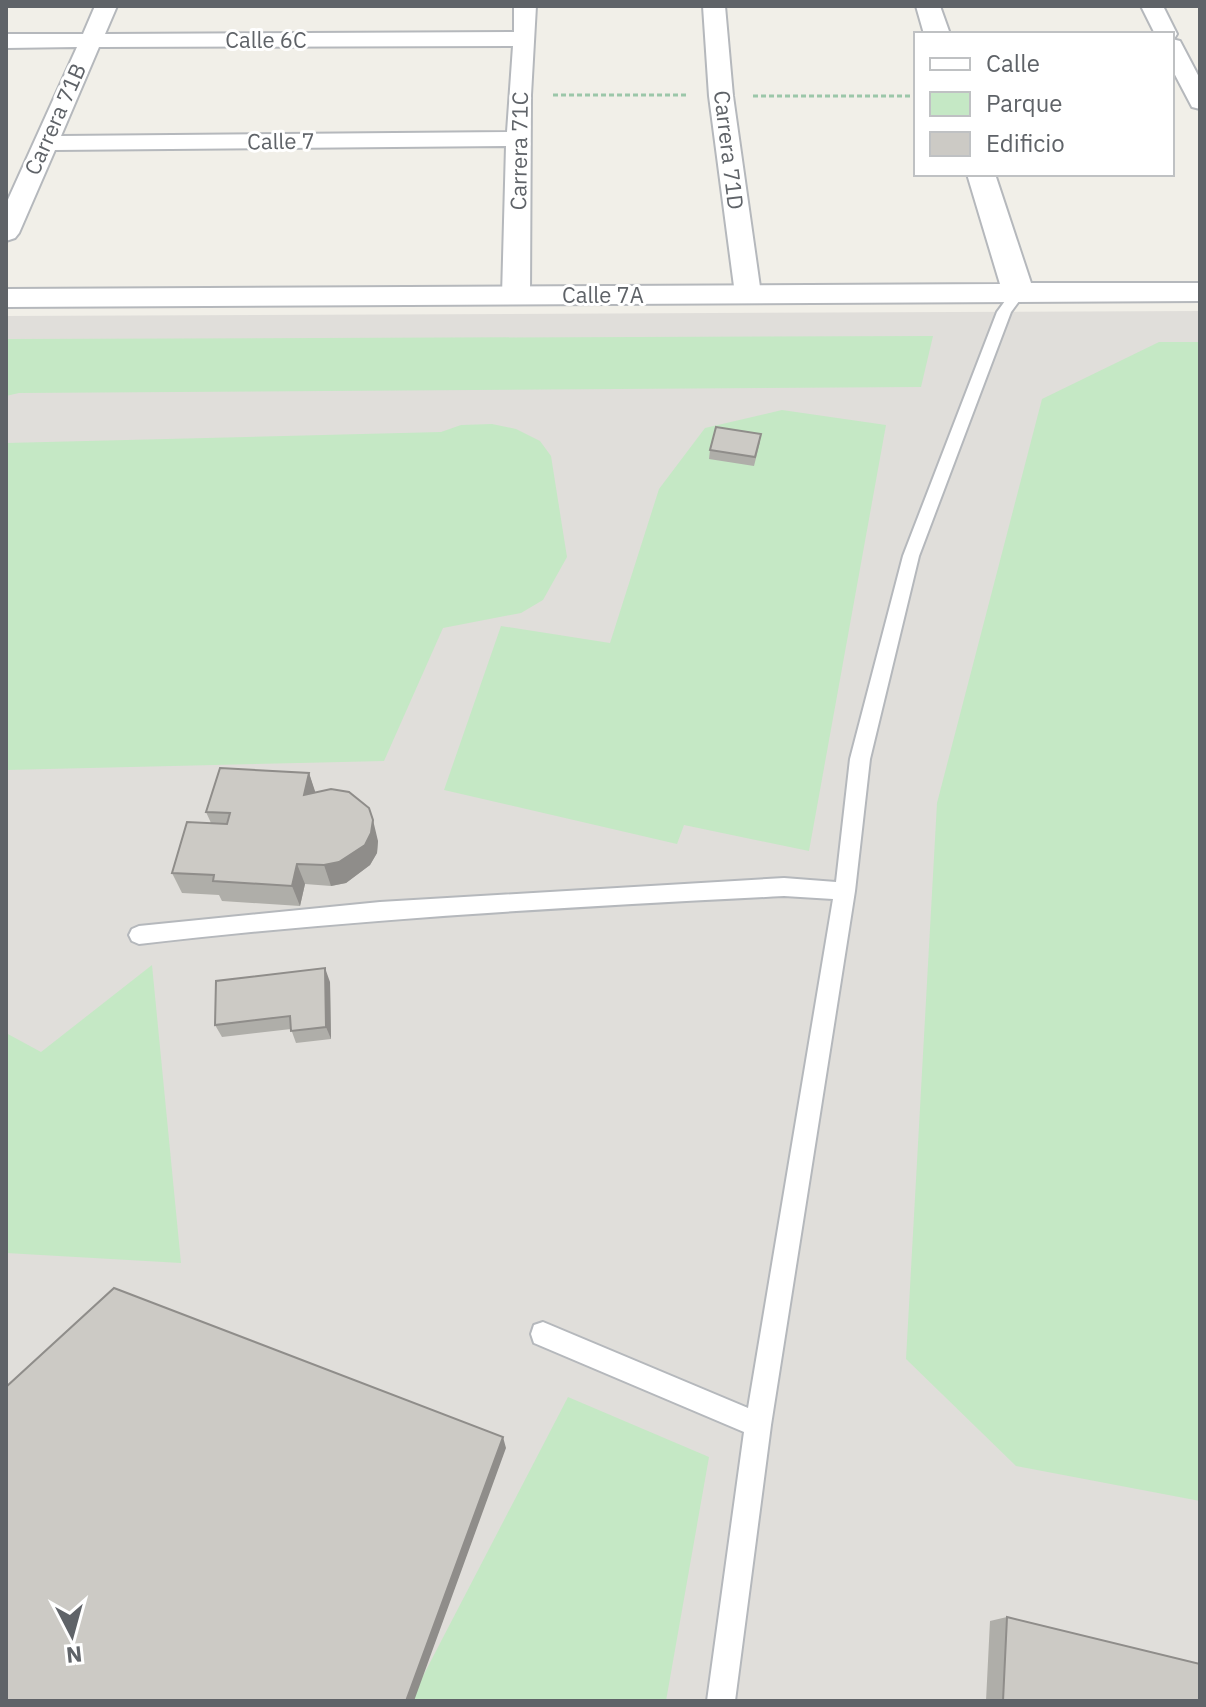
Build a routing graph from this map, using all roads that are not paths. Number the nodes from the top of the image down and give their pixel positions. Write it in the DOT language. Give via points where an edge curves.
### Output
graph roads {
  1 [pos="106,6"];
  2 [pos="525,6"];
  3 [pos="714,6"];
  4 [pos="928,6"];
  5 [pos="1152,6"];
  6 [pos="936,32"];
  7 [pos="1165,32"];
  8 [pos="525,39"];
  9 [pos="6,41"];
  10 [pos="89,41"];
  11 [pos="1174,50"];
  12 [pos="1200,102"];
  13 [pos="519,139"];
  14 [pos="44,143"];
  15 [pos="982,176"];
  16 [pos="6,233"];
  17 [pos="1200,292"];
  18 [pos="1018,293"];
  19 [pos="748,294"];
  20 [pos="516,296"];
  21 [pos="6,298"];
  22 [pos="845,891"];
  23 [pos="139,935"];
  24 [pos="543,1334"];
  25 [pos="758,1425"];
  26 [pos="721,1701"];
  1 -- 10 [label="street, Carrera 71B"];
  2 -- 8 [label="street, Carrera 71C"];
  3 -- 19 [label="street, Carrera 71D"];
  4 -- 6 [label="street"];
  5 -- 7 [label="street"];
  8 -- 10 [label="street, Calle 6C"];
  8 -- 13 [label="street, Carrera 71C"];
  9 -- 10 [label="street, Calle 6C"];
  10 -- 14 [label="street, Carrera 71B"];
  11 -- 12 [label="street"];
  13 -- 14 [label="street, Calle 7"];
  13 -- 20 [label="street, Carrera 71C"];
  14 -- 16 [label="street, Carrera 71B"];
  15 -- 18 [label="street"];
  17 -- 18 [label="street, Calle 7A"];
  18 -- 19 [label="street, Calle 7A"];
  18 -- 22 [label="lane" via="1004,312 911,556 860,759"];
  19 -- 20 [label="street, Calle 7A"];
  20 -- 21 [label="street, Calle 7A"];
  22 -- 23 [label="lane" via="784,887 397,910"];
  22 -- 25 [label="lane"];
  24 -- 25 [label="lane"];
  25 -- 26 [label="lane"];
}
